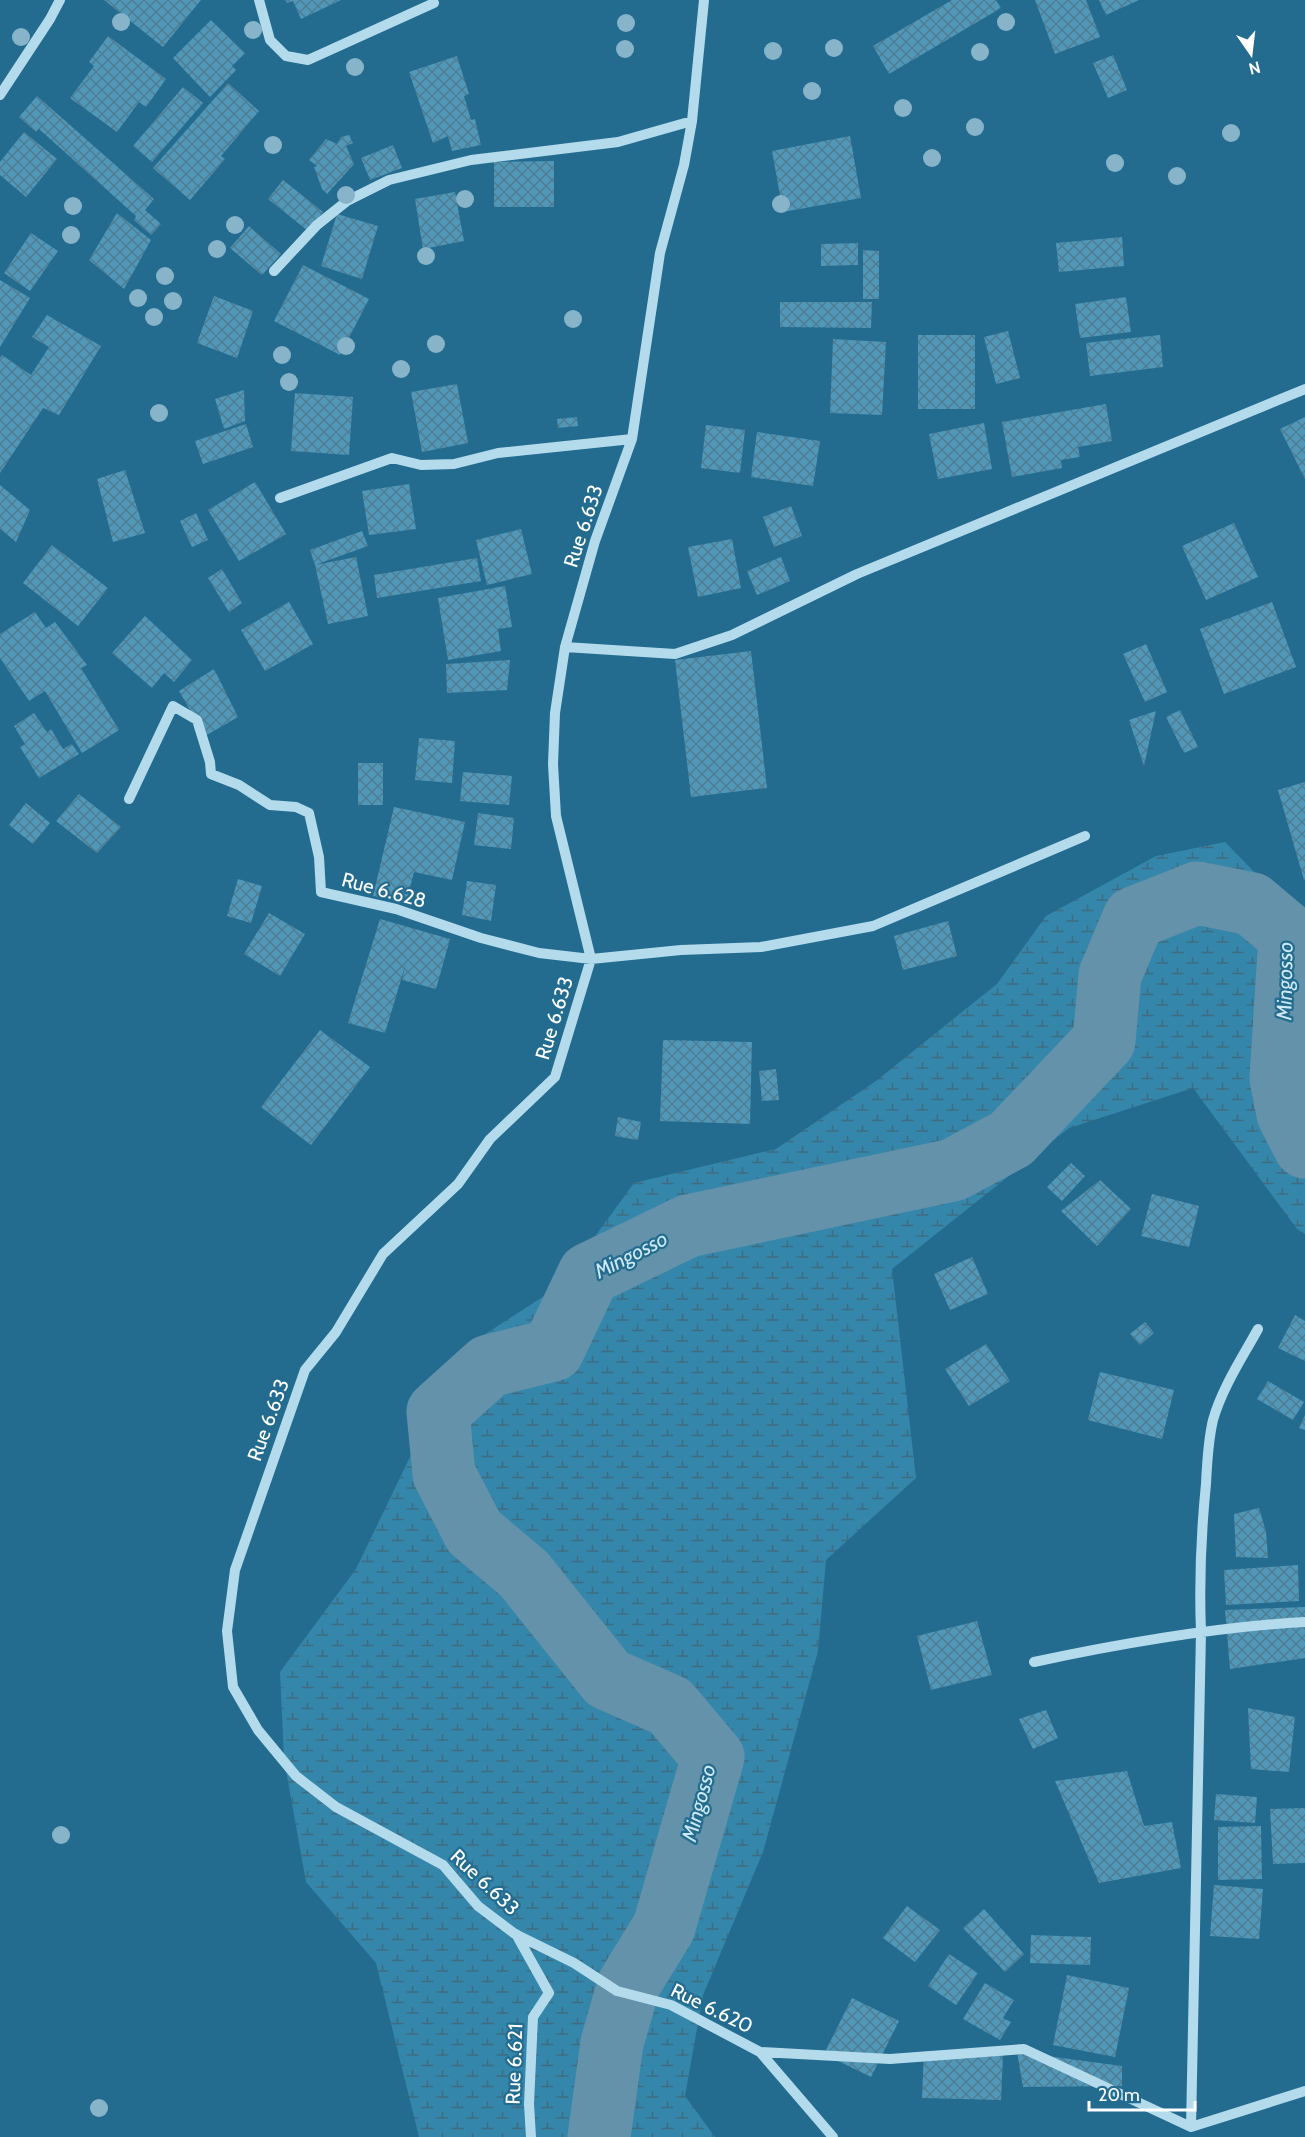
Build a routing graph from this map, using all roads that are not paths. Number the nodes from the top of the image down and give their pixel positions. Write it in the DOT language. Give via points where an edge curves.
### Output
graph roads {
  1 [pos="60,0"];
  2 [pos="259,0"];
  3 [pos="704,0"];
  4 [pos="434,3"];
  5 [pos="0,95"];
  6 [pos="692,121"];
  7 [pos="274,271"];
  8 [pos="1305,389"];
  9 [pos="632,439"];
  10 [pos="280,498"];
  11 [pos="565,647"];
  12 [pos="129,799"];
  13 [pos="1085,836"];
  14 [pos="591,959"];
  15 [pos="1258,1329"];
  16 [pos="1305,1622"];
  17 [pos="1202,1632"];
  18 [pos="1034,1662"];
  19 [pos="515,1934"];
  20 [pos="760,2052"];
  21 [pos="1305,2091"];
  22 [pos="1191,2127"];
  23 [pos="531,2137"];
  24 [pos="833,2137"];
  1 -- 5 [label="street"];
  2 -- 4 [label="street" via="270,40 286,56 308,60"];
  3 -- 6 [label="street, Rue 6.633"];
  6 -- 7 [label="street" via="618,142 471,160 389,180 347,201 317,225"];
  6 -- 9 [label="street, Rue 6.633" via="660,253"];
  8 -- 11 [label="street" via="857,574 732,635 675,654"];
  9 -- 10 [label="street" via="498,453 454,464 421,465 392,458"];
  9 -- 11 [label="street, Rue 6.633" via="595,541"];
  11 -- 14 [label="street, Rue 6.633" via="555,713 556,816"];
  12 -- 14 [label="street, Rue 6.628" via="173,706 197,720 211,774 239,785 270,805 296,807 309,813 319,857 321,892 396,909 539,953"];
  13 -- 14 [label="street" via="873,926 761,947"];
  14 -- 19 [label="street, Rue 6.633" via="555,1077 490,1139 458,1184 383,1254 336,1332 305,1370 235,1570 227,1631 233,1687 258,1730 296,1776 336,1807 443,1864 478,1906"];
  15 -- 17 [label="street" via="1229,1380 1214,1420 1202,1532"];
  16 -- 17 [label="street"];
  17 -- 18 [label="street" via="1100,1647"];
  17 -- 22 [label="street"];
  19 -- 20 [label="street, Rue 6.620" via="574,1963 617,1991 671,2005"];
  19 -- 23 [label="street, Rue 6.621" via="549,1993 533,2017"];
  20 -- 22 [label="street" via="890,2059 1024,2049"];
  20 -- 24 [label="street, Rue 6.620"];
  21 -- 22 [label="street"];
}
